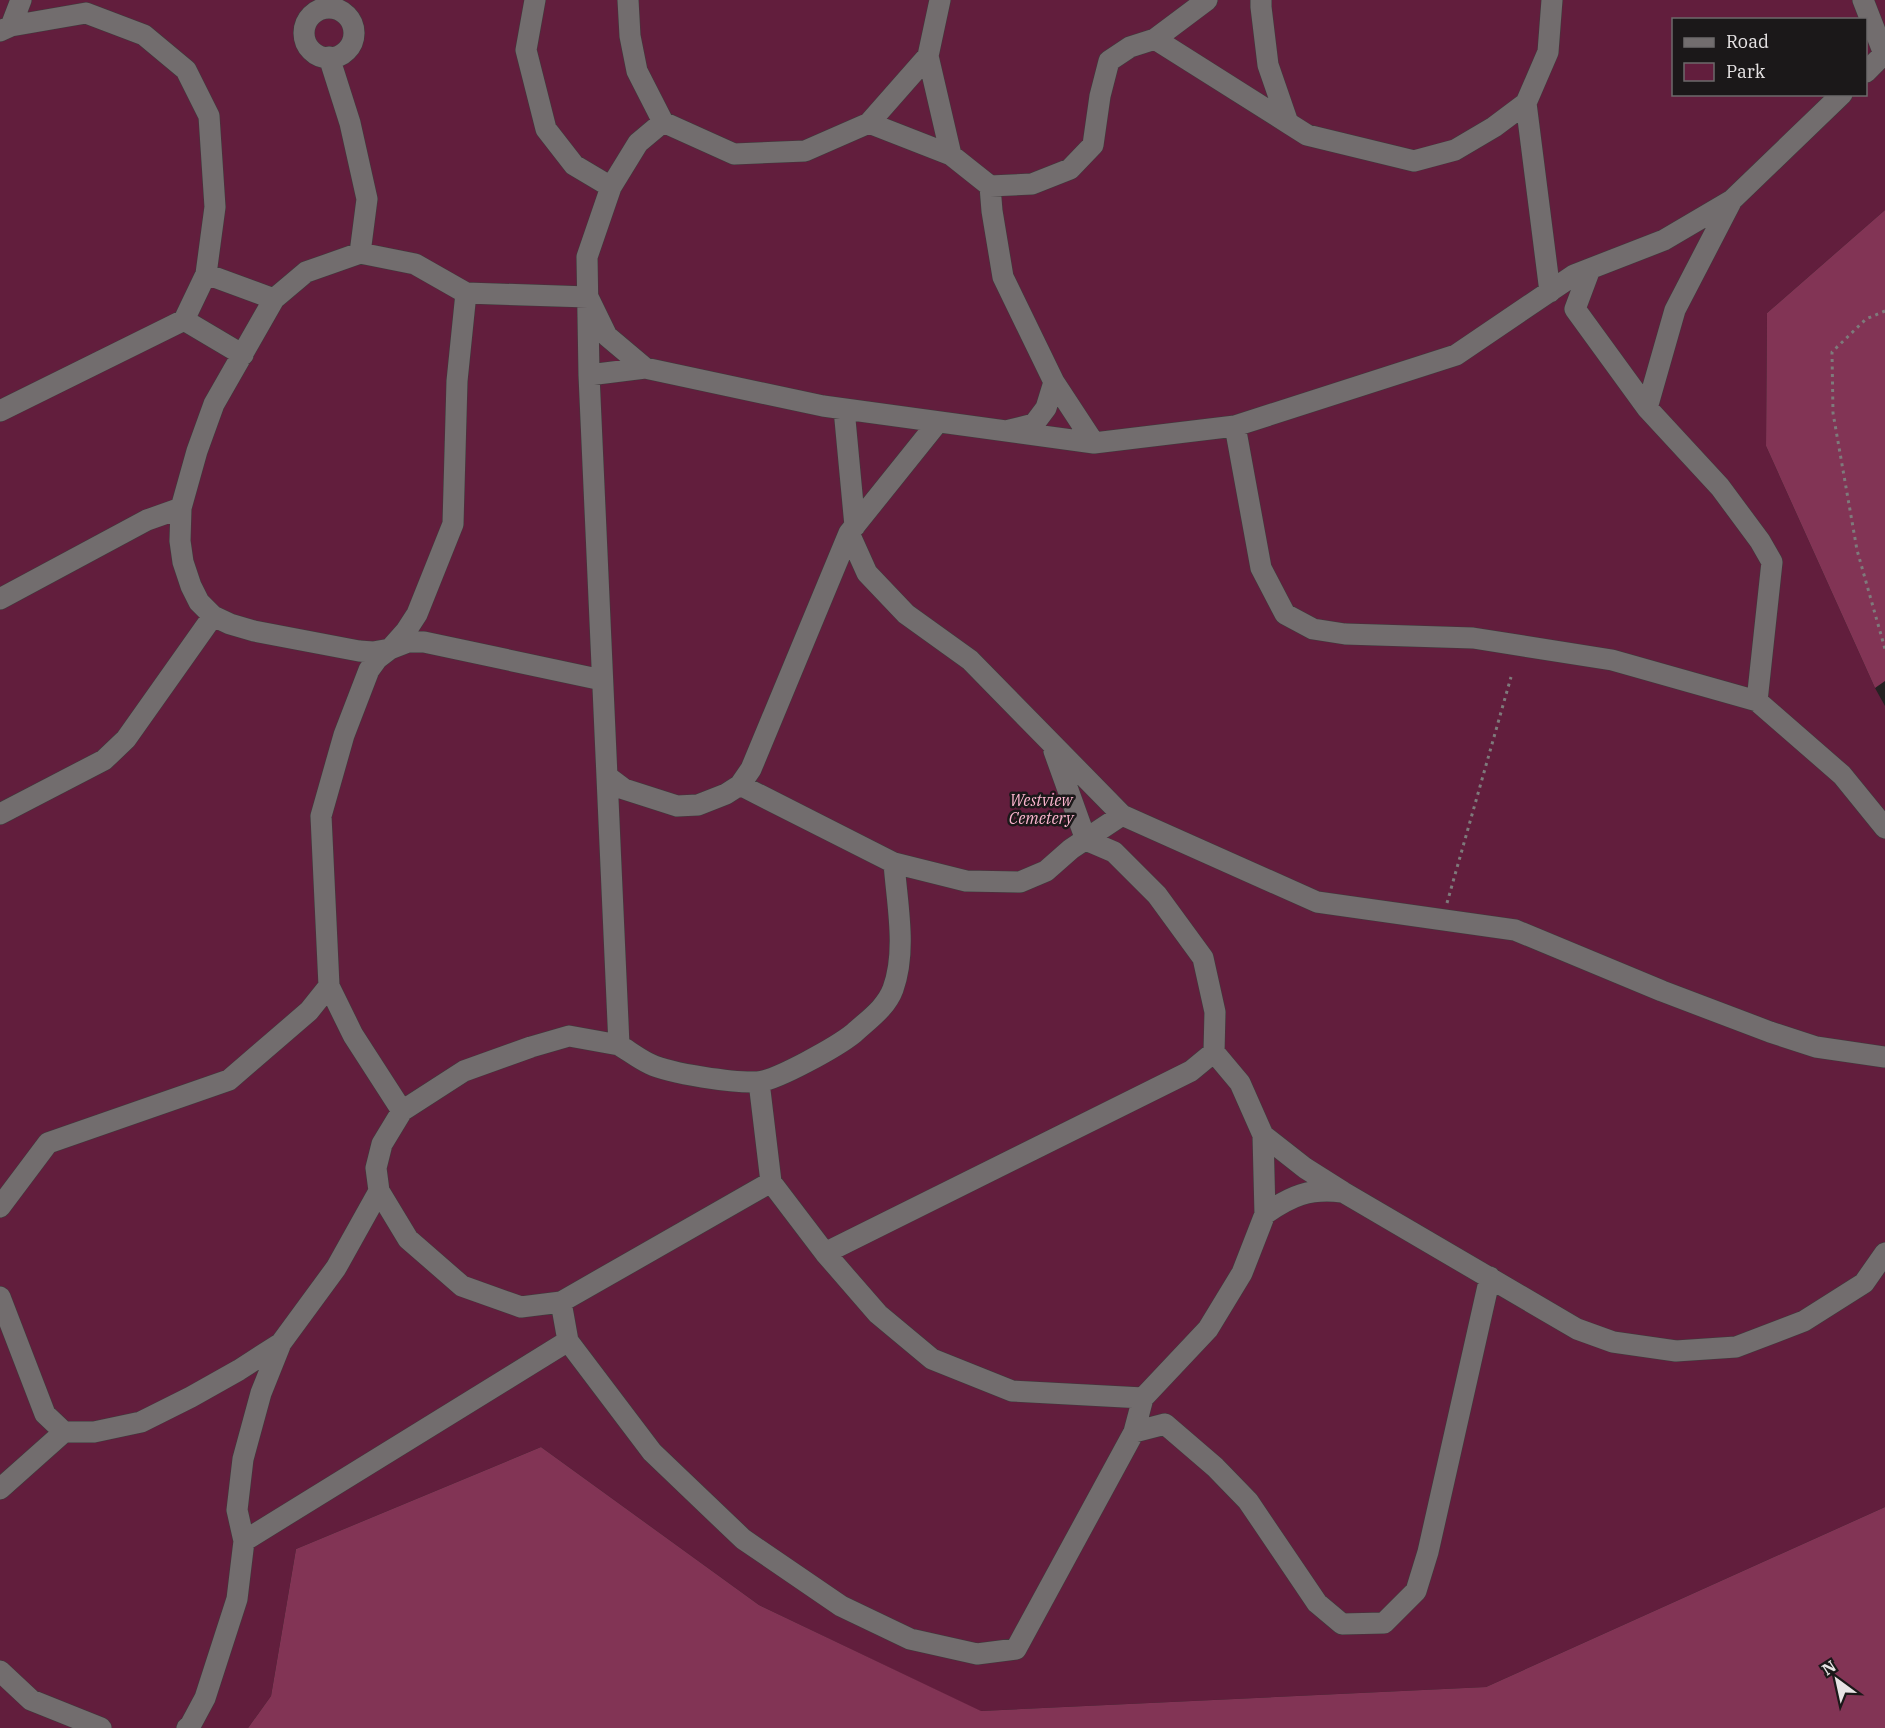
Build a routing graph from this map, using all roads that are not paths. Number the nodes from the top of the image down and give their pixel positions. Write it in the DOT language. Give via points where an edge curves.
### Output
graph roads {
  1 [pos="21,0"];
  2 [pos="536,0"];
  3 [pos="628,0"];
  4 [pos="940,0"];
  5 [pos="1207,0"];
  6 [pos="1262,0"];
  7 [pos="1552,0"];
  8 [pos="1863,0"];
  9 [pos="329,4"];
  10 [pos="79,6"];
  11 [pos="6,28"];
  12 [pos="1155,39"];
  13 [pos="1884,54"];
  14 [pos="928,56"];
  15 [pos="329,57"];
  16 [pos="1867,71"];
  17 [pos="1840,96"];
  18 [pos="1526,104"];
  19 [pos="663,122"];
  20 [pos="869,123"];
  21 [pos="1288,123"];
  22 [pos="951,155"];
  23 [pos="990,186"];
  24 [pos="611,187"];
  25 [pos="1732,200"];
  26 [pos="360,253"];
  27 [pos="1590,269"];
  28 [pos="206,274"];
  29 [pos="1550,292"];
  30 [pos="466,293"];
  31 [pos="588,297"];
  32 [pos="274,299"];
  33 [pos="184,320"];
  34 [pos="243,355"];
  35 [pos="645,368"];
  36 [pos="590,375"];
  37 [pos="1054,382"];
  38 [pos="1647,408"];
  39 [pos="844,409"];
  40 [pos="0,411"];
  41 [pos="938,422"];
  42 [pos="1235,426"];
  43 [pos="1006,431"];
  44 [pos="1094,443"];
  45 [pos="181,508"];
  46 [pos="852,530"];
  47 [pos="0,598"];
  48 [pos="213,616"];
  49 [pos="390,649"];
  50 [pos="602,680"];
  51 [pos="1757,701"];
  52 [pos="1051,743"];
  53 [pos="608,777"];
  54 [pos="740,785"];
  55 [pos="0,814"];
  56 [pos="1122,816"];
  57 [pos="1885,828"];
  58 [pos="1086,840"];
  59 [pos="894,863"];
  60 [pos="329,986"];
  61 [pos="619,1045"];
  62 [pos="1214,1052"];
  63 [pos="1885,1057"];
  64 [pos="759,1082"];
  65 [pos="402,1111"];
  66 [pos="1263,1135"];
  67 [pos="771,1182"];
  68 [pos="380,1191"];
  69 [pos="1343,1192"];
  70 [pos="0,1207"];
  71 [pos="1265,1214"];
  72 [pos="825,1253"];
  73 [pos="1885,1253"];
  74 [pos="1490,1277"];
  75 [pos="0,1297"];
  76 [pos="561,1302"];
  77 [pos="568,1341"];
  78 [pos="281,1343"];
  79 [pos="1143,1398"];
  80 [pos="64,1432"];
  81 [pos="1134,1432"];
  82 [pos="0,1489"];
  83 [pos="244,1540"];
  84 [pos="0,1671"];
  85 [pos="101,1728"];
  86 [pos="187,1728"];
  1 -- 11 [label="lane"];
  2 -- 24 [label="lane" via="526,50 546,129 574,165"];
  3 -- 19 [label="lane" via="637,72"];
  4 -- 14 [label="lane"];
  5 -- 12 [label="lane"];
  6 -- 21 [label="lane" via="1268,65"];
  7 -- 18 [label="lane" via="1548,52"];
  8 -- 13 [label="lane"];
  9 -- 15 [label="lane" via="350,18 354,34 347,50"];
  9 -- 15 [label="lane" via="313,13 304,27 310,50"];
  10 -- 11 [label="lane"];
  10 -- 28 [label="lane" via="144,35 186,70 209,116 215,207"];
  12 -- 21 [label="lane"];
  12 -- 23 [label="lane" via="1130,47 1108,61 1093,145 1070,169 1032,184"];
  13 -- 16 [label="lane"];
  14 -- 20 [label="lane"];
  14 -- 22 [label="lane"];
  15 -- 26 [label="lane" via="350,123 367,199"];
  17 -- 25 [label="lane"];
  18 -- 21 [label="lane" via="1455,150 1413,161 1307,135"];
  18 -- 29 [label="lane"];
  19 -- 20 [label="lane" via="734,154 805,152"];
  19 -- 24 [label="lane" via="638,143"];
  20 -- 22 [label="lane"];
  22 -- 23 [label="lane"];
  23 -- 37 [label="lane" via="1003,277"];
  24 -- 31 [label="lane" via="587,256"];
  25 -- 27 [label="lane" via="1664,240"];
  25 -- 38 [label="lane" via="1675,310"];
  26 -- 30 [label="lane" via="415,264"];
  26 -- 32 [label="lane" via="306,272"];
  27 -- 29 [label="lane"];
  27 -- 38 [label="lane" via="1575,309"];
  28 -- 32 [label="lane"];
  28 -- 33 [label="lane"];
  29 -- 42 [label="lane" via="1456,355"];
  30 -- 31 [label="lane"];
  30 -- 49 [label="lane" via="457,381 453,524 417,614"];
  31 -- 35 [label="lane" via="607,336"];
  31 -- 36 [label="lane"];
  32 -- 34 [label="lane"];
  33 -- 34 [label="lane"];
  33 -- 40 [label="lane"];
  34 -- 45 [label="lane" via="214,404"];
  35 -- 36 [label="lane"];
  35 -- 39 [label="lane"];
  36 -- 50 [label="lane"];
  37 -- 43 [label="lane" via="1046,408 1034,424"];
  37 -- 44 [label="lane"];
  38 -- 51 [label="lane" via="1720,487 1772,562"];
  39 -- 41 [label="lane"];
  39 -- 46 [label="lane"];
  41 -- 43 [label="lane"];
  41 -- 46 [label="lane"];
  42 -- 44 [label="lane"];
  42 -- 51 [label="lane" via="1261,568 1285,614 1313,629 1345,634 1473,638 1612,660"];
  43 -- 44 [label="lane"];
  45 -- 47 [label="lane" via="147,520"];
  45 -- 48 [label="lane" via="183,562 191,586"];
  46 -- 52 [label="lane" via="867,573 906,614 970,660"];
  46 -- 54 [label="lane" via="751,770"];
  48 -- 49 [label="lane" via="246,629 315,644 373,652"];
  48 -- 55 [label="lane" via="126,739 104,760"];
  49 -- 50 [label="lane" via="408,642 424,642"];
  49 -- 60 [label="lane" via="369,670 359,694 321,816"];
  50 -- 53 [label="lane"];
  51 -- 57 [label="lane" via="1842,775"];
  52 -- 56 [label="lane"];
  52 -- 58 [label="lane"];
  53 -- 54 [label="lane" via="624,789 677,806 698,805"];
  53 -- 61 [label="lane"];
  54 -- 59 [label="lane"];
  56 -- 58 [label="lane"];
  56 -- 63 [label="lane" via="1317,902 1515,930 1770,1032 1816,1047"];
  58 -- 59 [label="lane" via="1046,871 1020,882 966,880"];
  58 -- 62 [label="lane" via="1114,852 1143,880 1203,958 1215,1012"];
  59 -- 64 [label="lane" via="900,931 898,973 892,992 881,1009 842,1043"];
  60 -- 65 [label="lane" via="353,1035"];
  60 -- 70 [label="lane" via="309,1011 229,1080 48,1143"];
  61 -- 64 [label="lane" via="651,1064 705,1077"];
  61 -- 65 [label="lane" via="569,1036 531,1047 464,1071"];
  62 -- 66 [label="lane" via="1240,1083"];
  62 -- 72 [label="lane" via="1191,1071"];
  64 -- 67 [label="lane"];
  65 -- 68 [label="lane" via="382,1144 376,1168"];
  66 -- 69 [label="lane"];
  66 -- 71 [label="lane"];
  67 -- 72 [label="lane"];
  67 -- 76 [label="lane"];
  68 -- 76 [label="lane" via="408,1239 462,1286 521,1307"];
  68 -- 78 [label="lane" via="336,1268"];
  69 -- 71 [label="lane" via="1307,1192 1284,1200"];
  69 -- 74 [label="lane"];
  71 -- 79 [label="lane" via="1242,1273 1208,1329"];
  72 -- 79 [label="lane" via="878,1314 932,1359 1012,1391"];
  73 -- 74 [label="lane" via="1864,1283 1804,1321 1736,1347 1686,1351 1613,1342 1578,1329"];
  74 -- 81 [label="lane" via="1416,1591 1383,1623 1342,1624 1317,1603 1248,1501 1215,1467 1165,1424"];
  75 -- 80 [label="lane" via="45,1414"];
  76 -- 77 [label="lane"];
  77 -- 81 [label="lane" via="652,1452 743,1539 841,1606 910,1639 977,1654 1016,1649"];
  77 -- 83 [label="lane"];
  78 -- 80 [label="lane" via="201,1392 141,1422 94,1432"];
  78 -- 83 [label="lane" via="261,1393 243,1459 237,1510"];
  79 -- 81 [label="lane"];
  80 -- 82 [label="lane"];
  83 -- 86 [label="lane" via="237,1599 205,1698"];
  84 -- 85 [label="lane" via="31,1700"];
}
